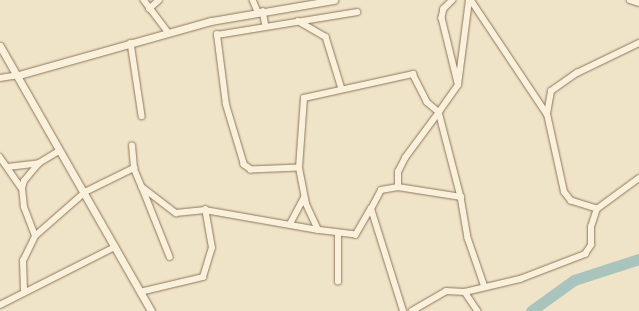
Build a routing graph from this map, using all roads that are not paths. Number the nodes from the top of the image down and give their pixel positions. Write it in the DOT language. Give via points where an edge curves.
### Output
graph roads {
  1 [pos="144,0"];
  2 [pos="159,0"];
  3 [pos="253,0"];
  4 [pos="334,0"];
  5 [pos="453,0"];
  6 [pos="470,0"];
  7 [pos="630,0"];
  8 [pos="639,3"];
  9 [pos="149,9"];
  10 [pos="261,12"];
  11 [pos="357,12"];
  12 [pos="297,21"];
  13 [pos="266,26"];
  14 [pos="168,32"];
  15 [pos="131,43"];
  16 [pos="639,43"];
  17 [pos="0,46"];
  18 [pos="19,75"];
  19 [pos="0,78"];
  20 [pos="458,85"];
  21 [pos="342,89"];
  22 [pos="439,112"];
  23 [pos="547,114"];
  24 [pos="142,116"];
  25 [pos="132,146"];
  26 [pos="59,151"];
  27 [pos="1,161"];
  28 [pos="39,163"];
  29 [pos="8,167"];
  30 [pos="134,168"];
  31 [pos="299,168"];
  32 [pos="639,178"];
  33 [pos="142,187"];
  34 [pos="22,188"];
  35 [pos="398,188"];
  36 [pos="85,192"];
  37 [pos="305,197"];
  38 [pos="461,197"];
  39 [pos="371,209"];
  40 [pos="597,209"];
  41 [pos="205,210"];
  42 [pos="290,224"];
  43 [pos="318,230"];
  44 [pos="338,235"];
  45 [pos="35,236"];
  46 [pos="115,247"];
  47 [pos="170,257"];
  48 [pos="338,282"];
  49 [pos="485,287"];
  50 [pos="24,290"];
  51 [pos="140,292"];
  52 [pos="465,292"];
  53 [pos="0,304"];
  54 [pos="151,311"];
  55 [pos="404,311"];
  56 [pos="412,311"];
  57 [pos="478,311"];
  1 -- 9 [label="street"];
  2 -- 9 [label="street"];
  3 -- 10 [label="street"];
  4 -- 10 [label="street"];
  5 -- 20 [label="street" via="444,9 442,18"];
  6 -- 20 [label="street"];
  6 -- 23 [label="street"];
  7 -- 8 [label="street"];
  9 -- 14 [label="street"];
  10 -- 13 [label="street"];
  10 -- 14 [label="street"];
  11 -- 12 [label="street"];
  12 -- 13 [label="street"];
  12 -- 21 [label="street" via="326,37"];
  13 -- 31 [label="street" via="217,35 226,105 246,169"];
  14 -- 15 [label="street"];
  15 -- 18 [label="street"];
  15 -- 24 [label="street"];
  16 -- 23 [label="street" via="553,87"];
  17 -- 18 [label="street"];
  18 -- 19 [label="street"];
  18 -- 26 [label="street"];
  20 -- 22 [label="street"];
  21 -- 22 [label="street" via="413,74 427,102"];
  21 -- 31 [label="street" via="304,98"];
  22 -- 35 [label="street" via="405,158 398,172"];
  22 -- 38 [label="street"];
  23 -- 40 [label="street" via="564,192 571,201"];
  25 -- 30 [label="street"];
  26 -- 28 [label="street"];
  26 -- 36 [label="street"];
  27 -- 29 [label="street"];
  28 -- 29 [label="street"];
  28 -- 34 [label="street" via="24,181"];
  29 -- 34 [label="street"];
  30 -- 33 [label="street"];
  30 -- 36 [label="street"];
  31 -- 37 [label="street"];
  32 -- 40 [label="street"];
  33 -- 41 [label="street" via="176,213"];
  33 -- 47 [label="street"];
  34 -- 45 [label="street" via="24,207"];
  35 -- 38 [label="street"];
  35 -- 39 [label="street" via="381,190"];
  36 -- 45 [label="street"];
  36 -- 46 [label="street"];
  37 -- 42 [label="street"];
  37 -- 43 [label="street"];
  38 -- 49 [label="street" via="468,238"];
  39 -- 44 [label="street" via="360,232"];
  39 -- 55 [label="street"];
  40 -- 49 [label="street" via="591,227 591,245 585,254 543,272"];
  41 -- 42 [label="street"];
  41 -- 51 [label="street" via="212,248 204,277"];
  42 -- 43 [label="street"];
  43 -- 44 [label="street"];
  44 -- 48 [label="street"];
  45 -- 50 [label="street" via="23,261"];
  46 -- 50 [label="street"];
  46 -- 51 [label="street"];
  49 -- 52 [label="street"];
  50 -- 53 [label="street"];
  51 -- 54 [label="street"];
  52 -- 56 [label="street" via="446,291"];
  52 -- 57 [label="street"];
}
